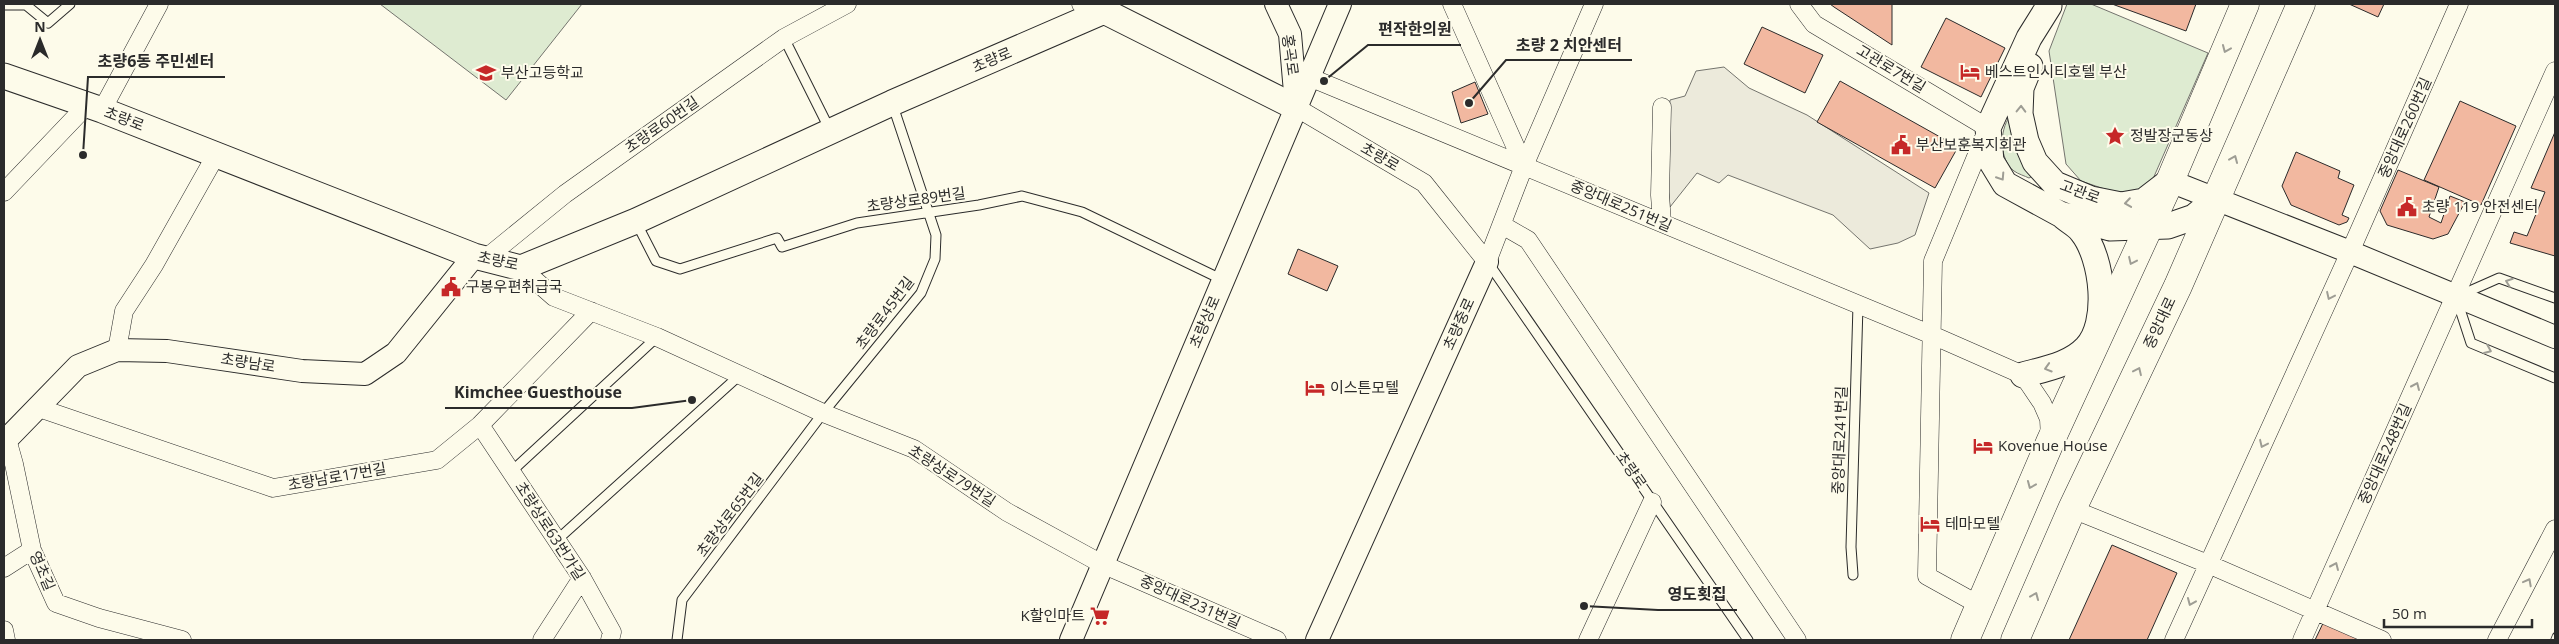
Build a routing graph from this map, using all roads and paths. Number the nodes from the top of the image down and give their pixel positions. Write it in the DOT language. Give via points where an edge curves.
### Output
graph roads {
  1 [pos="70,4"];
  2 [pos="159,4"];
  3 [pos="847,4"];
  4 [pos="1080,4"];
  5 [pos="1276,4"];
  6 [pos="1340,4"];
  7 [pos="1452,4"];
  8 [pos="1594,4"];
  9 [pos="1799,4"];
  10 [pos="2245,4"];
  11 [pos="2301,4"];
  12 [pos="2459,4"];
  13 [pos="4,5"];
  14 [pos="2050,5"];
  15 [pos="1104,7"];
  16 [pos="784,38"];
  17 [pos="2555,71"];
  18 [pos="4,76"];
  19 [pos="1310,76"];
  20 [pos="892,103"];
  21 [pos="1662,107"];
  22 [pos="94,108"];
  23 [pos="1297,108"];
  24 [pos="1988,128"];
  25 [pos="831,132"];
  26 [pos="216,155"];
  27 [pos="1524,166"];
  28 [pos="2170,181"];
  29 [pos="4,192"];
  30 [pos="2216,199"];
  31 [pos="929,211"];
  32 [pos="2060,214"];
  33 [pos="636,221"];
  34 [pos="1662,223"];
  35 [pos="1502,224"];
  36 [pos="2148,228"];
  37 [pos="2350,252"];
  38 [pos="479,258"];
  39 [pos="1487,262"];
  40 [pos="521,268"];
  41 [pos="1223,280"];
  42 [pos="2456,297"];
  43 [pos="2555,298"];
  44 [pos="1858,305"];
  45 [pos="591,311"];
  46 [pos="1932,335"];
  47 [pos="2097,335"];
  48 [pos="2555,337"];
  49 [pos="657,338"];
  50 [pos="117,350"];
  51 [pos="741,374"];
  52 [pos="2023,375"];
  53 [pos="2555,378"];
  54 [pos="36,407"];
  55 [pos="823,413"];
  56 [pos="480,425"];
  57 [pos="5,439"];
  58 [pos="2050,440"];
  59 [pos="512,471"];
  60 [pos="1652,502"];
  61 [pos="2072,509"];
  62 [pos="2555,529"];
  63 [pos="557,540"];
  64 [pos="32,550"];
  65 [pos="1102,564"];
  66 [pos="2208,564"];
  67 [pos="4,568"];
  68 [pos="1853,575"];
  69 [pos="582,578"];
  70 [pos="1981,606"];
  71 [pos="2315,611"];
  72 [pos="4,630"];
  73 [pos="6,640"];
  74 [pos="182,640"];
  75 [pos="542,640"];
  76 [pos="610,640"];
  77 [pos="677,640"];
  78 [pos="1071,640"];
  79 [pos="1277,640"];
  80 [pos="1316,640"];
  81 [pos="1588,640"];
  82 [pos="1748,640"];
  83 [pos="1797,640"];
  84 [pos="1965,640"];
  85 [pos="2015,640"];
  86 [pos="2174,640"];
  87 [pos="2302,640"];
  88 [pos="2382,640"];
  89 [pos="2497,640"];
  1 -- 13 [label="lane" via="48,23 26,6"];
  2 -- 22 [label="street"];
  3 -- 16 [label="street, 초량로60번길"];
  4 -- 15 [label="street"];
  5 -- 23 [label="street, 홍곡로" via="1290,34"];
  6 -- 19 [label="street, 초량상로"];
  7 -- 27 [label="street"];
  8 -- 27 [label="street, 초량중로"];
  9 -- 24 [label="street, 고관로7번길" via="1814,24"];
  10 -- 28 [label="main road, one-way"];
  30 -- 11 [label="main road, 중앙대로, one-way"];
  12 -- 37 [label="street, 중앙대로260번길"];
  14 -- 24 [label="main road, 고관로" via="2029,38"];
  28 -- 14 [label="main road, 고관로, one-way" via="2144,201 2121,204 2091,199 2055,184 2035,162 2020,114 2022,88"];
  15 -- 20 [label="main road, 초량로"];
  15 -- 23 [label="main road, 초량로"];
  16 -- 25 [label="lane"];
  16 -- 38 [label="street, 초량로60번길"];
  17 -- 42 [label="street"];
  18 -- 22 [label="main road, 초량로"];
  19 -- 23 [label="street, 초량상로"];
  19 -- 27 [label="street, 중앙대로251번길"];
  20 -- 25 [label="main road, 초량로"];
  20 -- 31 [label="lane, 초량로45번길"];
  21 -- 34 [label="street"];
  22 -- 26 [label="main road, 초량로"];
  22 -- 29 [label="street"];
  23 -- 39 [label="street, 초량로" via="1424,183"];
  23 -- 41 [label="street, 초량상로"];
  24 -- 32 [label="main road, 고관로, one-way" via="1991,161 2004,184"];
  24 -- 46 [label="street" via="1933,260"];
  25 -- 33 [label="main road, 초량로"];
  26 -- 38 [label="main road, 초량로"];
  26 -- 50 [label="street" via="124,311"];
  27 -- 34 [label="street, 중앙대로251번길"];
  27 -- 35 [label="street, 초량중로"];
  28 -- 30 [label="street"];
  28 -- 36 [label="main road"];
  30 -- 36 [label="main road, 고관로" via="2194,217 2168,226"];
  30 -- 37 [label="street"];
  61 -- 30 [label="main road, 중앙대로, one-way"];
  31 -- 33 [label="lane, 초량상로89번길" via="857,223 782,247 777,238 680,269 656,261"];
  31 -- 41 [label="lane, 초량상로89번길" via="1022,196 1082,212"];
  31 -- 55 [label="lane, 초량로45번길" via="936,235 935,259 921,293"];
  32 -- 36 [label="main road, 고관로" via="2110,228"];
  32 -- 47 [label="main road, 고관로" via="2082,232 2093,253 2101,307"];
  33 -- 40 [label="main road, 초량로"];
  34 -- 44 [label="street, 중앙대로251번길"];
  35 -- 39 [label="street, 초량중로"];
  35 -- 83 [label="street" via="1528,240"];
  36 -- 47 [label="main road, one-way"];
  37 -- 42 [label="street"];
  37 -- 66 [label="street, one-way"];
  38 -- 40 [label="main road, 초량로"];
  38 -- 50 [label="street, 초량남로" via="396,352 365,374 302,371 167,350"];
  39 -- 60 [label="lane, 초량로"];
  39 -- 80 [label="street, 초량중로"];
  40 -- 45 [label="street, 초량상로79번길" via="554,297"];
  41 -- 65 [label="street, 초량상로"];
  43 -- 42 [label="lane, one-way" via="2500,278"];
  42 -- 48 [label="street"];
  42 -- 53 [label="lane, one-way" via="2471,343"];
  71 -- 42 [label="street, 중앙대로248번길, one-way"];
  44 -- 46 [label="street, 중앙대로251번길"];
  44 -- 68 [label="lane, 중앙대로241번길" via="1851,547"];
  45 -- 49 [label="street, 초량상로79번길"];
  45 -- 56 [label="street, 초량남로17번길"];
  46 -- 52 [label="street, 중앙대로251번길"];
  46 -- 70 [label="street" via="1926,576"];
  47 -- 52 [label="main road, one-way" via="2071,360"];
  47 -- 58 [label="main road"];
  49 -- 51 [label="street, 초량상로79번길"];
  49 -- 59 [label="lane"];
  50 -- 54 [label="street, 초량남로" via="78,366"];
  51 -- 55 [label="street, 초량상로79번길"];
  51 -- 63 [label="lane"];
  52 -- 58 [label="street" via="2049,419"];
  54 -- 56 [label="street, 초량남로17번길" via="273,488 438,460"];
  54 -- 57 [label="street, 초량남로"];
  55 -- 65 [label="street, 초량상로79번길" via="914,449 1007,512"];
  55 -- 77 [label="lane, 초량상로65번길" via="682,600"];
  56 -- 59 [label="street, 초량상로63번가길"];
  57 -- 64 [label="street, 영초길" via="14,464"];
  58 -- 70 [label="main road, one-way"];
  59 -- 63 [label="street, 초량상로63번가길"];
  60 -- 81 [label="street"];
  60 -- 82 [label="lane, 초량로"];
  61 -- 66 [label="street"];
  85 -- 61 [label="main road, 중앙대로, one-way"];
  89 -- 62 [label="street, one-way"];
  63 -- 69 [label="street, 초량상로63번가길"];
  64 -- 67 [label="street"];
  64 -- 74 [label="street, 영초길" via="56,603"];
  65 -- 78 [label="street, 초량상로"];
  65 -- 79 [label="street, 중앙대로231번길"];
  66 -- 71 [label="street"];
  66 -- 86 [label="street, one-way"];
  69 -- 75 [label="street"];
  69 -- 76 [label="street, 초량상로63번가길" via="612,632"];
  70 -- 84 [label="main road"];
  71 -- 87 [label="street, 중앙대로248번길"];
  71 -- 88 [label="street"];
  72 -- 73 [label="street"];
}
